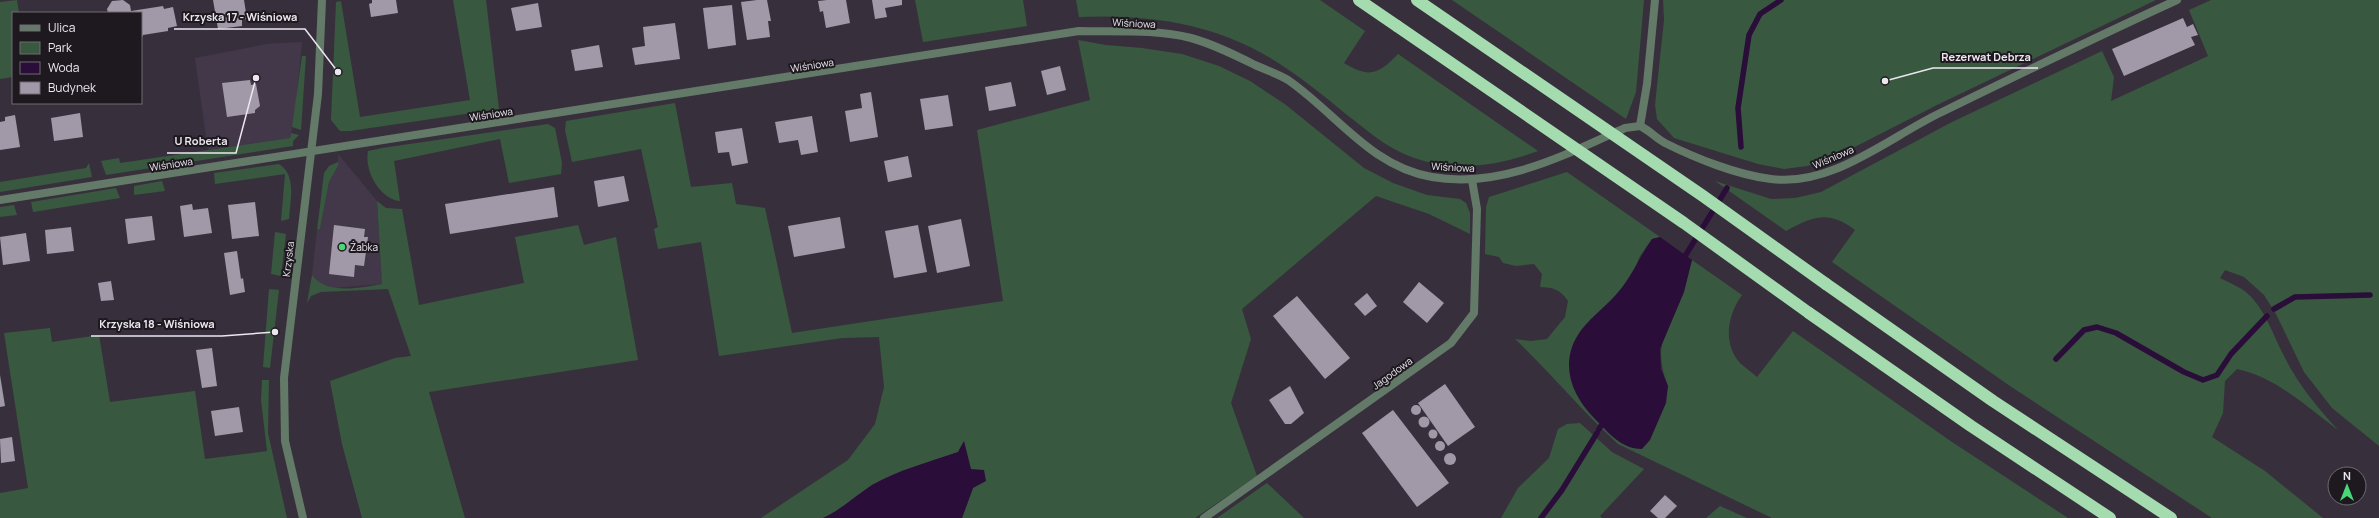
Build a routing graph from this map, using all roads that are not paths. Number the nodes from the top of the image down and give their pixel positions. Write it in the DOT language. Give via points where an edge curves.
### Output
graph roads {
  1 [pos="322,0"];
  2 [pos="1359,0"];
  3 [pos="1417,0"];
  4 [pos="1655,0"];
  5 [pos="2177,0"];
  6 [pos="1640,126"];
  7 [pos="312,152"];
  8 [pos="1472,180"];
  9 [pos="0,200"];
  10 [pos="303,518"];
  11 [pos="1204,518"];
  12 [pos="2110,518"];
  13 [pos="2171,518"];
  1 -- 7 [label="street, Krzyska" via="319,86"];
  2 -- 12 [label="highway, bridge" via="1684,223 1928,396"];
  3 -- 13 [label="highway, bridge" via="1697,191 1986,397"];
  4 -- 6 [label="street" via="1648,76"];
  5 -- 6 [label="street, Wiśniowa" via="1937,114 1843,166 1813,176 1771,179 1744,174 1676,148"];
  6 -- 8 [label="street, Wiśniowa" via="1625,128 1515,173"];
  7 -- 8 [label="street, Wiśniowa" via="1079,31 1141,32 1191,38 1235,55 1288,80 1363,146 1395,164 1414,173 1432,177"];
  7 -- 9 [label="street, Wiśniowa"];
  7 -- 10 [label="street, Krzyska" via="290,323 284,399 285,441"];
  8 -- 11 [label="street, Jagodowa" via="1477,209 1474,313 1451,343"];
}
